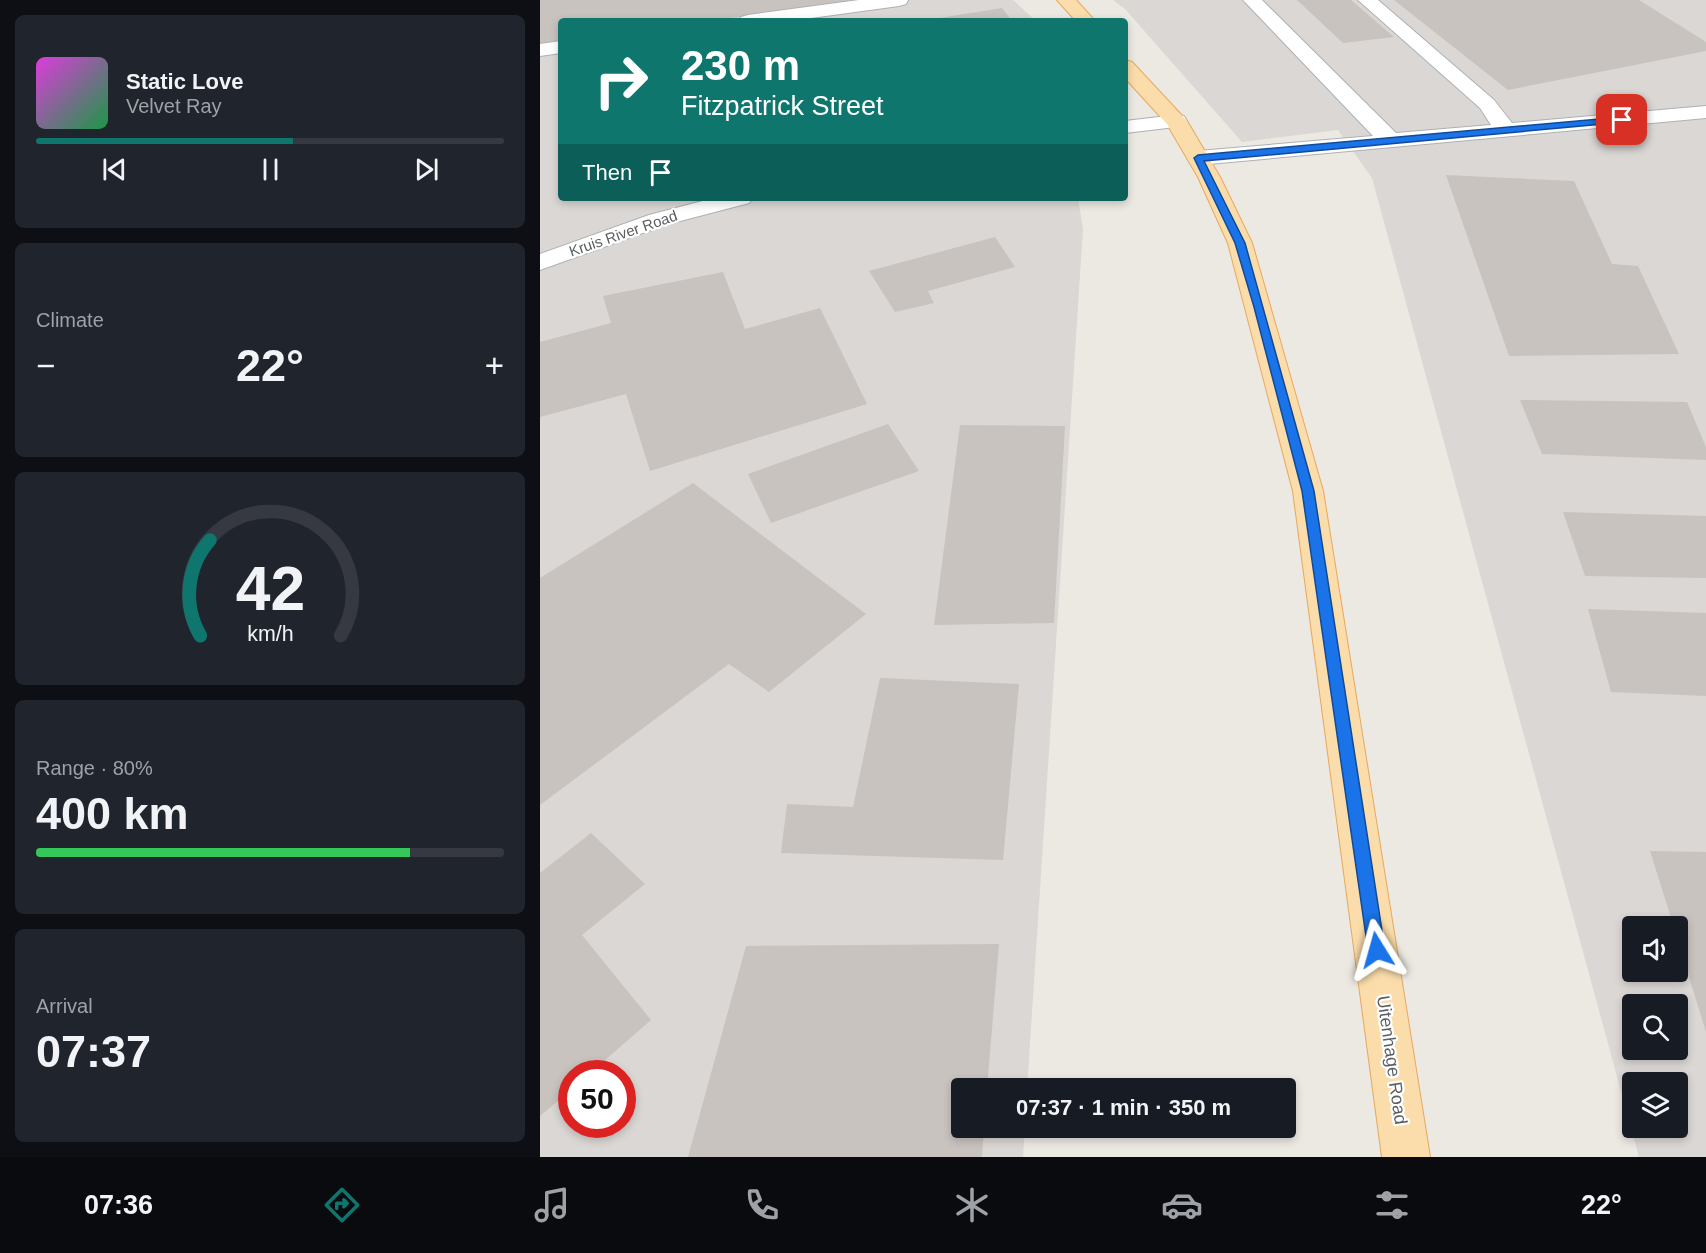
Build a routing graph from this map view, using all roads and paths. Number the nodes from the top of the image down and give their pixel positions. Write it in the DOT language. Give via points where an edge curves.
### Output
graph roads {
  1 [pos="899,0"];
  2 [pos="1065,0"];
  3 [pos="1252,0"];
  4 [pos="1368,0"];
  5 [pos="770,18"];
  6 [pos="1083,18"];
  7 [pos="558,47"];
  8 [pos="540,50"];
  9 [pos="1128,69"];
  10 [pos="1706,112"];
  11 [pos="1176,121"];
  12 [pos="1128,126"];
  13 [pos="1506,130"];
  14 [pos="1391,141"];
  15 [pos="1198,158"];
  16 [pos="730,201"];
  17 [pos="540,262"];
  18 [pos="1406,1157"];
  1 -- 5 [label="lane"];
  2 -- 6 [label="main road"];
  3 -- 14 [label="lane"];
  4 -- 13 [label="lane" via="1487,104"];
  7 -- 8 [label="lane"];
  9 -- 11 [label="main road, Uitenhage Road"];
  10 -- 13 [label="lane"];
  11 -- 12 [label="lane"];
  11 -- 15 [label="main road, Uitenhage Road"];
  13 -- 14 [label="lane"];
  14 -- 15 [label="lane"];
  15 -- 18 [label="main road, Uitenhage Road" via="1240,243 1308,491"];
  16 -- 17 [label="lane, Kruis River Road" via="647,224"];
}
